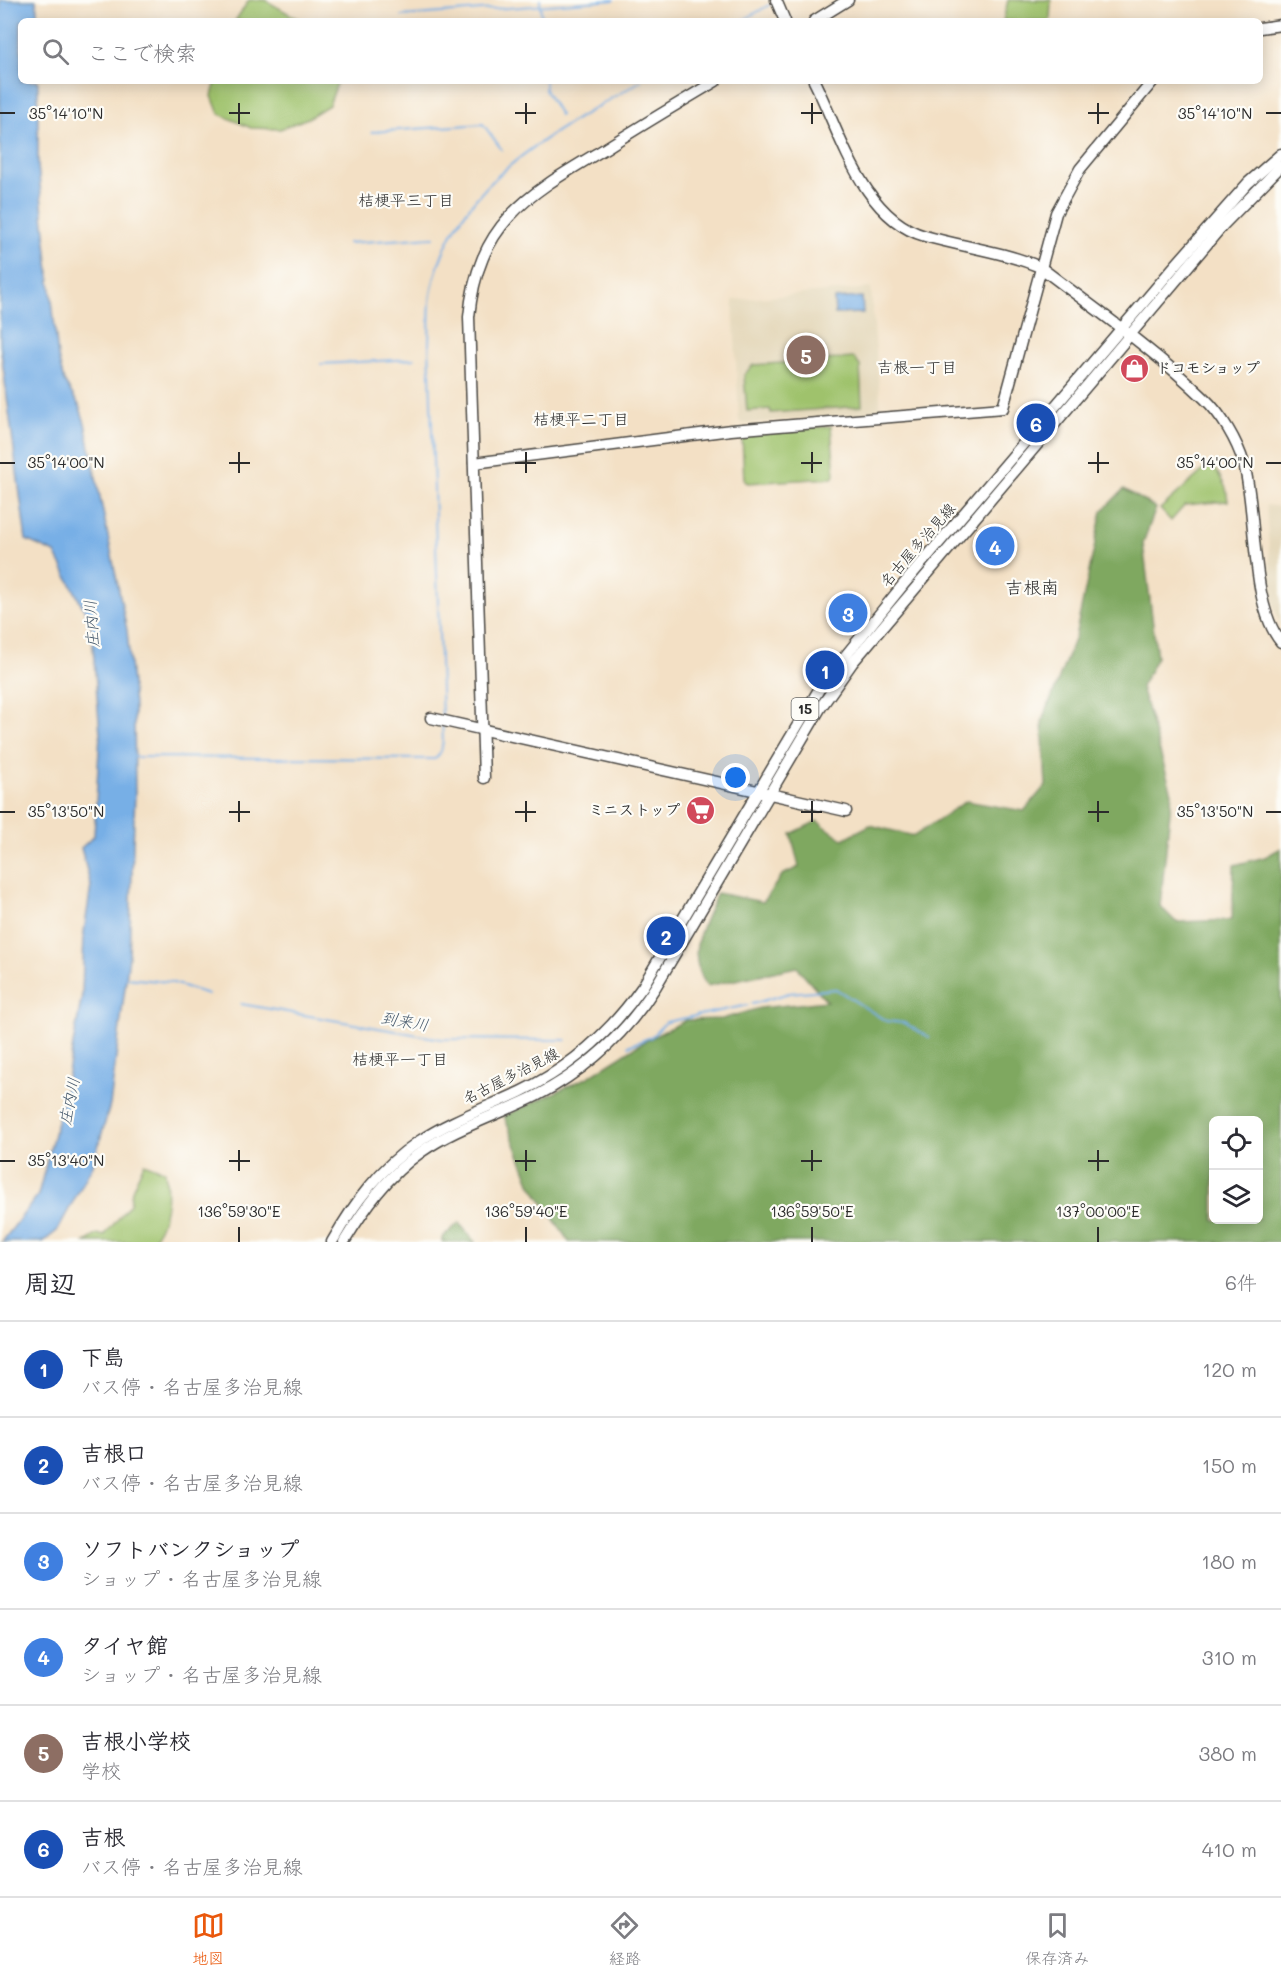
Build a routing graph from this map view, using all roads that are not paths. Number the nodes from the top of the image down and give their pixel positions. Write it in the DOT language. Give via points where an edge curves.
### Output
graph roads {
  1 [pos="776,0"];
  2 [pos="848,0"];
  3 [pos="785,18"];
  4 [pos="819,18"];
  5 [pos="1281,25"];
  6 [pos="1263,28"];
  7 [pos="711,84"];
  8 [pos="815,84"];
  9 [pos="1151,84"];
  10 [pos="1281,154"];
  11 [pos="1281,166"];
  12 [pos="1040,267"];
  13 [pos="1125,332"];
  14 [pos="474,463"];
  15 [pos="1281,642"];
  16 [pos="438,720"];
  17 [pos="481,730"];
  18 [pos="484,778"];
  19 [pos="756,793"];
  20 [pos="768,796"];
  21 [pos="846,811"];
  22 [pos="332,1242"];
  23 [pos="344,1242"];
  1 -- 3 [label="street"];
  2 -- 4 [label="street"];
  5 -- 6 [label="street"];
  7 -- 14 [label="street" via="533,192 491,241 481,261 470,310"];
  8 -- 12 [label="street" via="868,194 886,214 921,235 1014,255"];
  9 -- 12 [label="street" via="1068,188"];
  10 -- 13 [label="street, 名古屋多治見線 / 15" via="1248,183"];
  11 -- 13 [label="street, 名古屋多治見線 / 15"];
  12 -- 13 [label="street"];
  12 -- 14 [label="street" via="1003,408 731,430"];
  13 -- 15 [label="street" via="1205,399 1231,434 1244,463 1265,603"];
  13 -- 19 [label="street, 名古屋多治見線 / 15" via="842,658 810,702"];
  13 -- 20 [label="street, 名古屋多治見線 / 15" via="852,663"];
  14 -- 17 [label="street"];
  16 -- 17 [label="street"];
  17 -- 18 [label="street"];
  17 -- 19 [label="street"];
  19 -- 20 [label="street"];
  19 -- 22 [label="street, 名古屋多治見線 / 15" via="643,986 612,1026 550,1076 418,1142 364,1192"];
  20 -- 21 [label="street"];
  20 -- 23 [label="street, 名古屋多治見線 / 15" via="656,986 624,1029 575,1074 414,1157 372,1199"];
}
